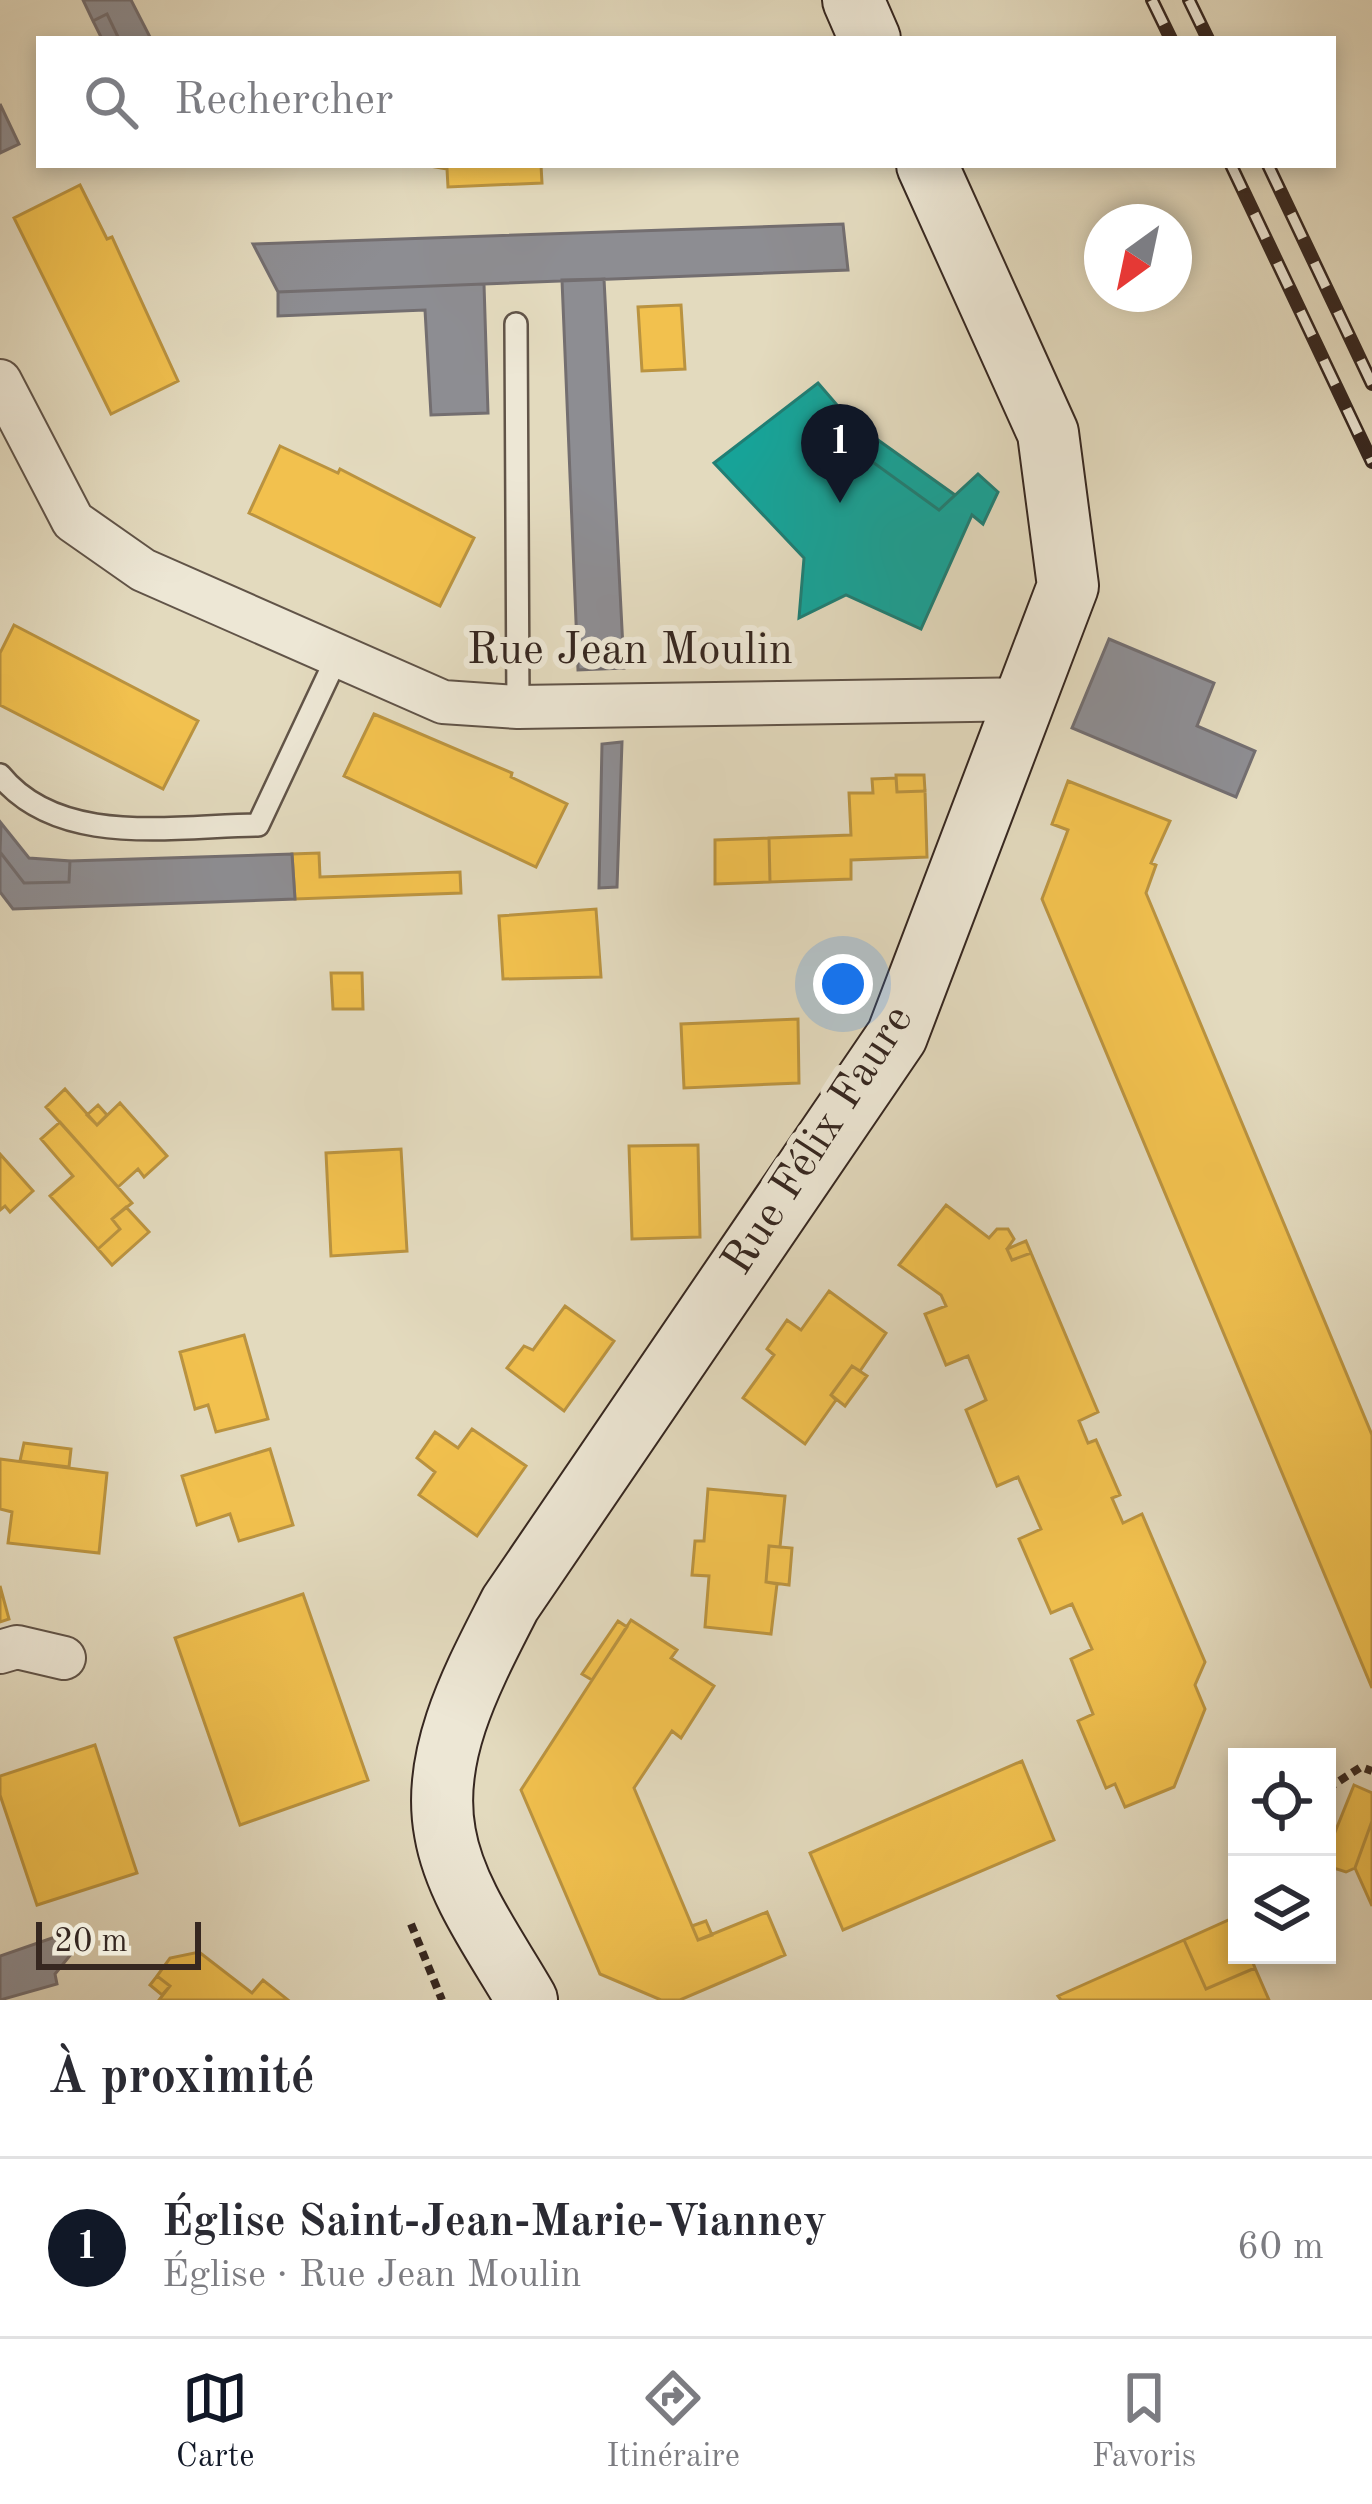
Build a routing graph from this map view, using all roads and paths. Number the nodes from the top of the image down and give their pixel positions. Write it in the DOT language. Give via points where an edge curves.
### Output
graph roads {
  1 [pos="853,0"];
  2 [pos="869,36"];
  3 [pos="928,168"];
  4 [pos="516,324"];
  5 [pos="0,381"];
  6 [pos="10,430"];
  7 [pos="338,655"];
  8 [pos="1029,699"];
  9 [pos="518,707"];
  10 [pos="0,775"];
  11 [pos="0,1652"];
  12 [pos="64,1658"];
  13 [pos="1372,1771"];
  14 [pos="1336,1783"];
  15 [pos="527,2000"];
  1 -- 2 [label="street"];
  3 -- 8 [label="street, Rue Félix Faure" via="1048,433 1068,586"];
  4 -- 9 [label="lane"];
  5 -- 6 [label="street, Rue Jean Moulin"];
  6 -- 7 [label="street, Rue Jean Moulin" via="73,521 143,571"];
  7 -- 9 [label="street, Rue Jean Moulin" via="443,702"];
  7 -- 10 [label="lane" via="258,825 82,826 13,791"];
  8 -- 9 [label="street, Rue Jean Moulin"];
  8 -- 15 [label="street, Rue Félix Faure" via="897,1036 510,1604 472,1679 444,1767 445,1834"];
  11 -- 12 [label="street" via="17,1647"];
  13 -- 14 [label="path" via="1361,1767"];
}
